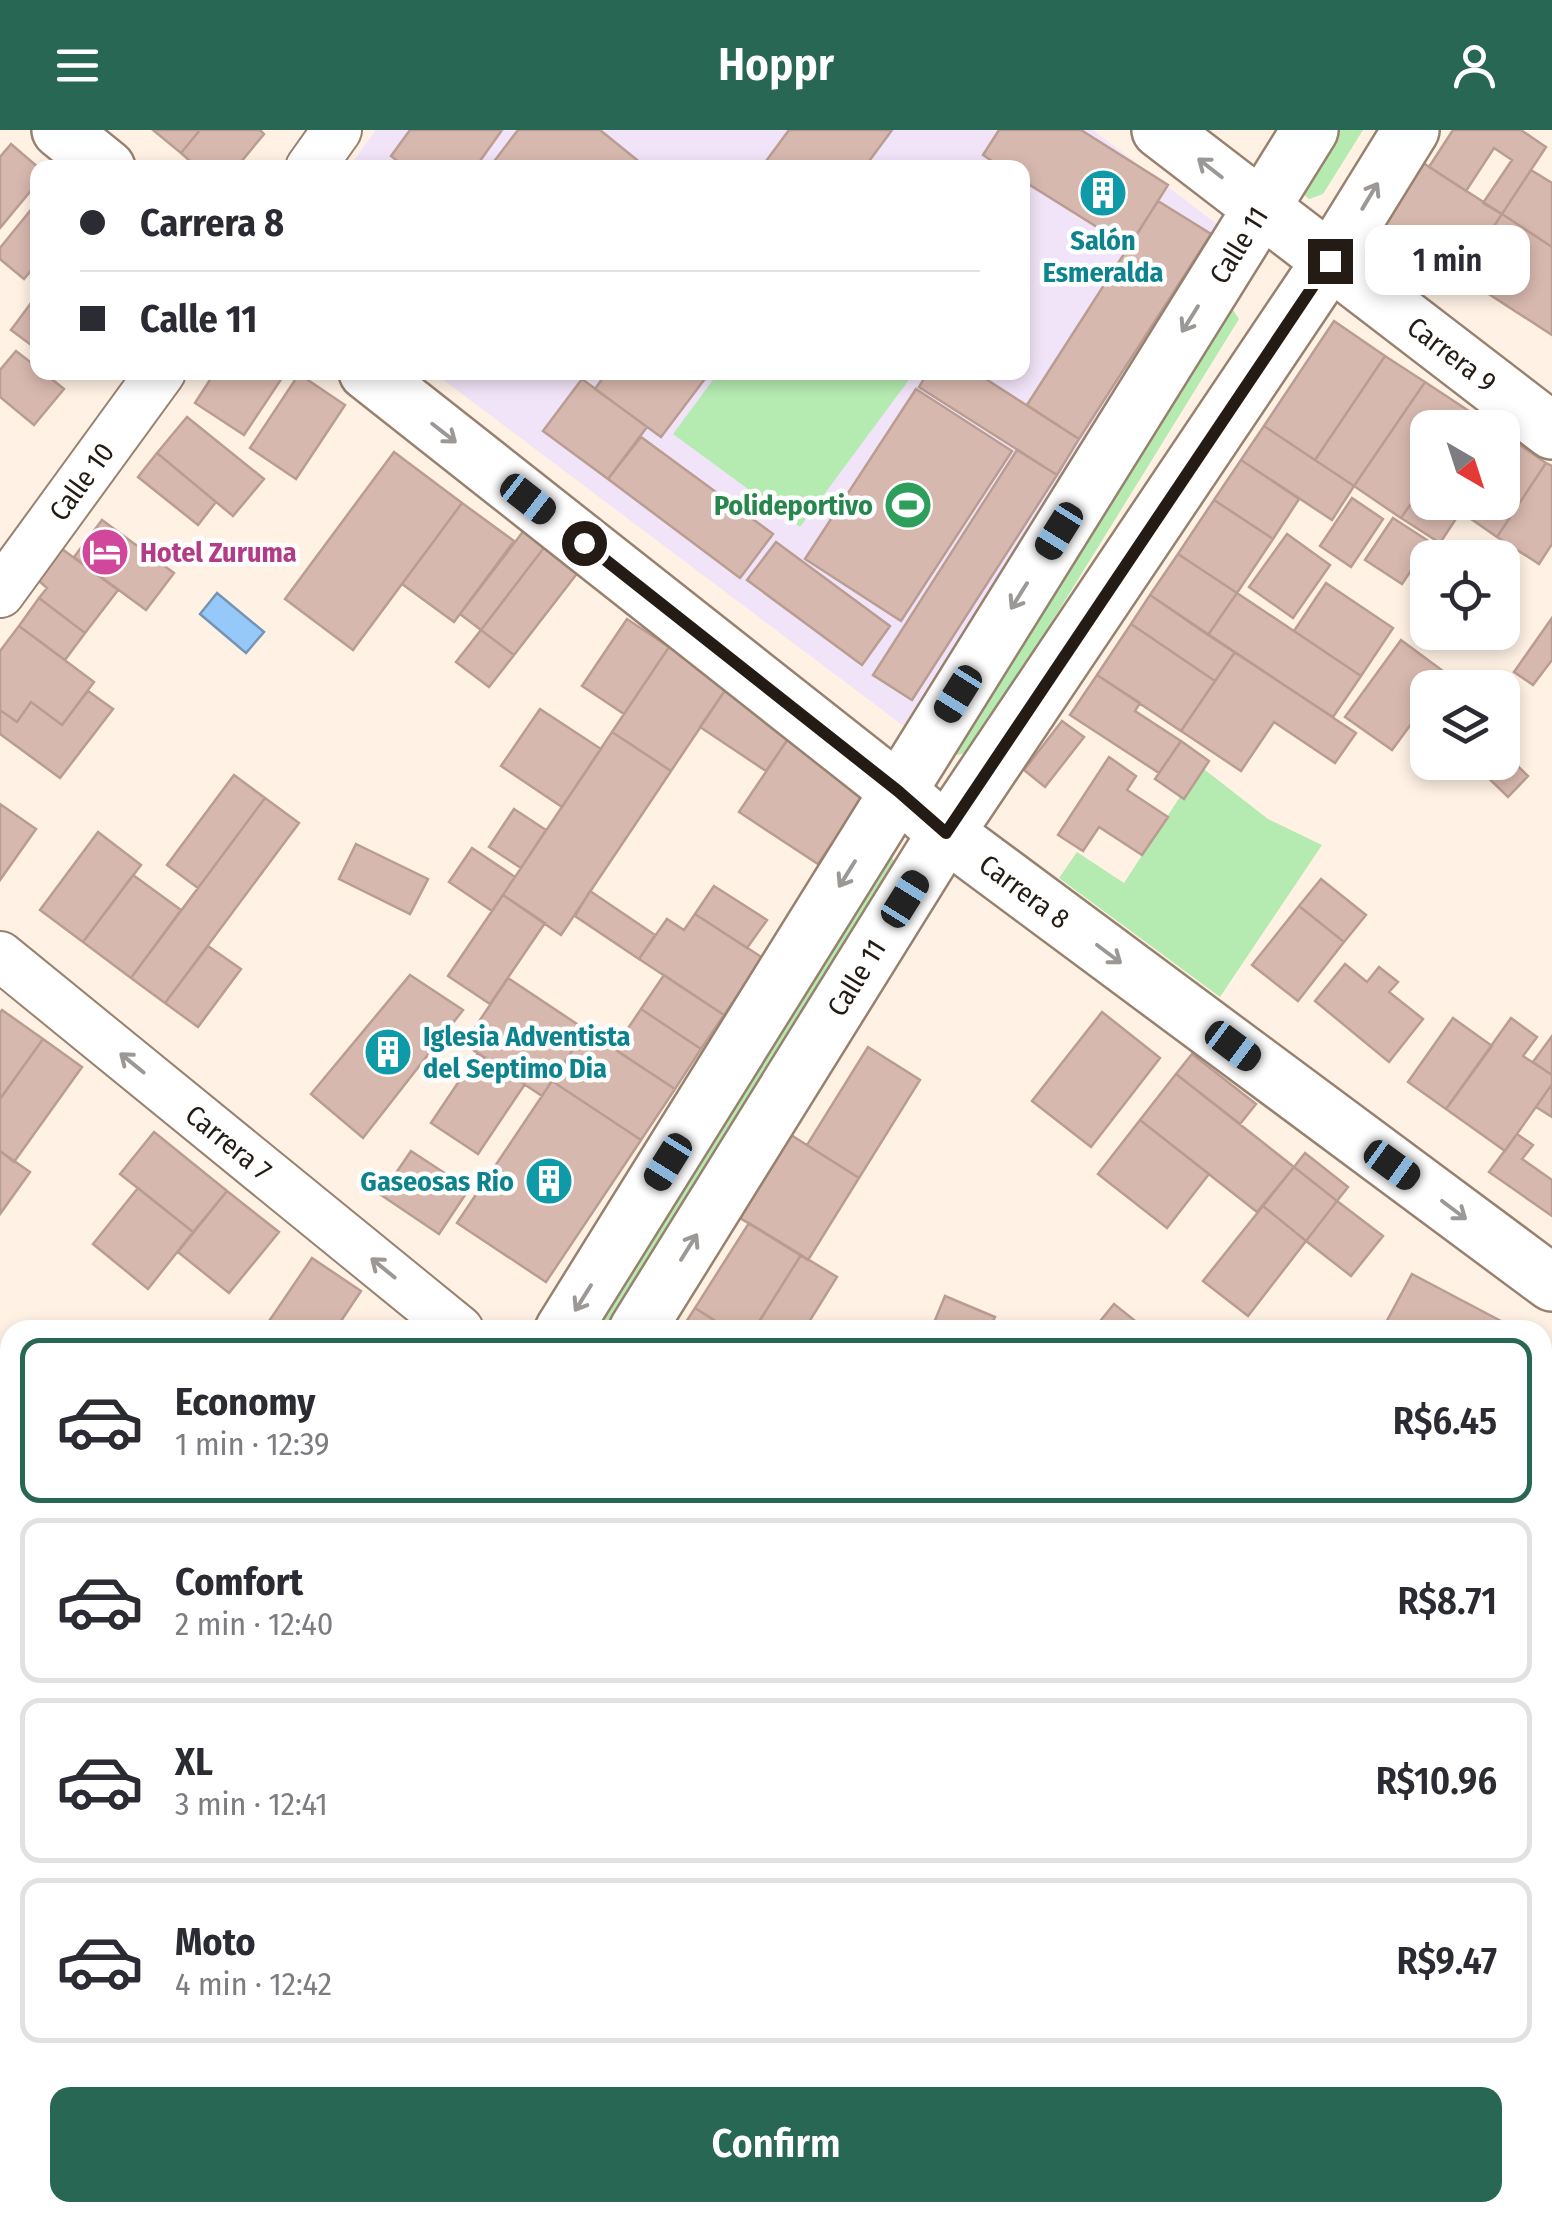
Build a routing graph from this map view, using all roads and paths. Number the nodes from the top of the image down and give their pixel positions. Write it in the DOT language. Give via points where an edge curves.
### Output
graph roads {
  1 [pos="60,130"];
  2 [pos="337,130"];
  3 [pos="1160,130"];
  4 [pos="1310,130"];
  5 [pos="1410,130"];
  6 [pos="97,160"];
  7 [pos="316,160"];
  8 [pos="1260,207"];
  9 [pos="1330,261"];
  10 [pos="154,380"];
  11 [pos="377,380"];
  12 [pos="1552,432"];
  13 [pos="0,593"];
  14 [pos="898,791"];
  15 [pos="946,833"];
  16 [pos="0,956"];
  17 [pos="1552,1284"];
  18 [pos="447,1320"];
  19 [pos="569,1320"];
  20 [pos="644,1320"];
  1 -- 6 [label="main road"];
  2 -- 7 [label="street"];
  8 -- 3 [label="main road, Carrera 9, one-way"];
  4 -- 8 [label="main road, Calle 11"];
  9 -- 5 [label="main road, Calle 11, one-way"];
  8 -- 9 [label="main road, Carrera 9"];
  8 -- 14 [label="main road, Calle 11, one-way"];
  9 -- 12 [label="main road, Carrera 9"];
  9 -- 15 [label="main road, Calle 11"];
  10 -- 13 [label="street, Calle 10"];
  11 -- 14 [label="main road, Carrera 8, one-way"];
  14 -- 15 [label="main road, Carrera 8"];
  14 -- 19 [label="main road, Calle 11, one-way"];
  15 -- 17 [label="main road, Carrera 8, one-way"];
  20 -- 15 [label="main road, Calle 11, one-way"];
  18 -- 16 [label="street, Carrera 7, one-way"];
}
